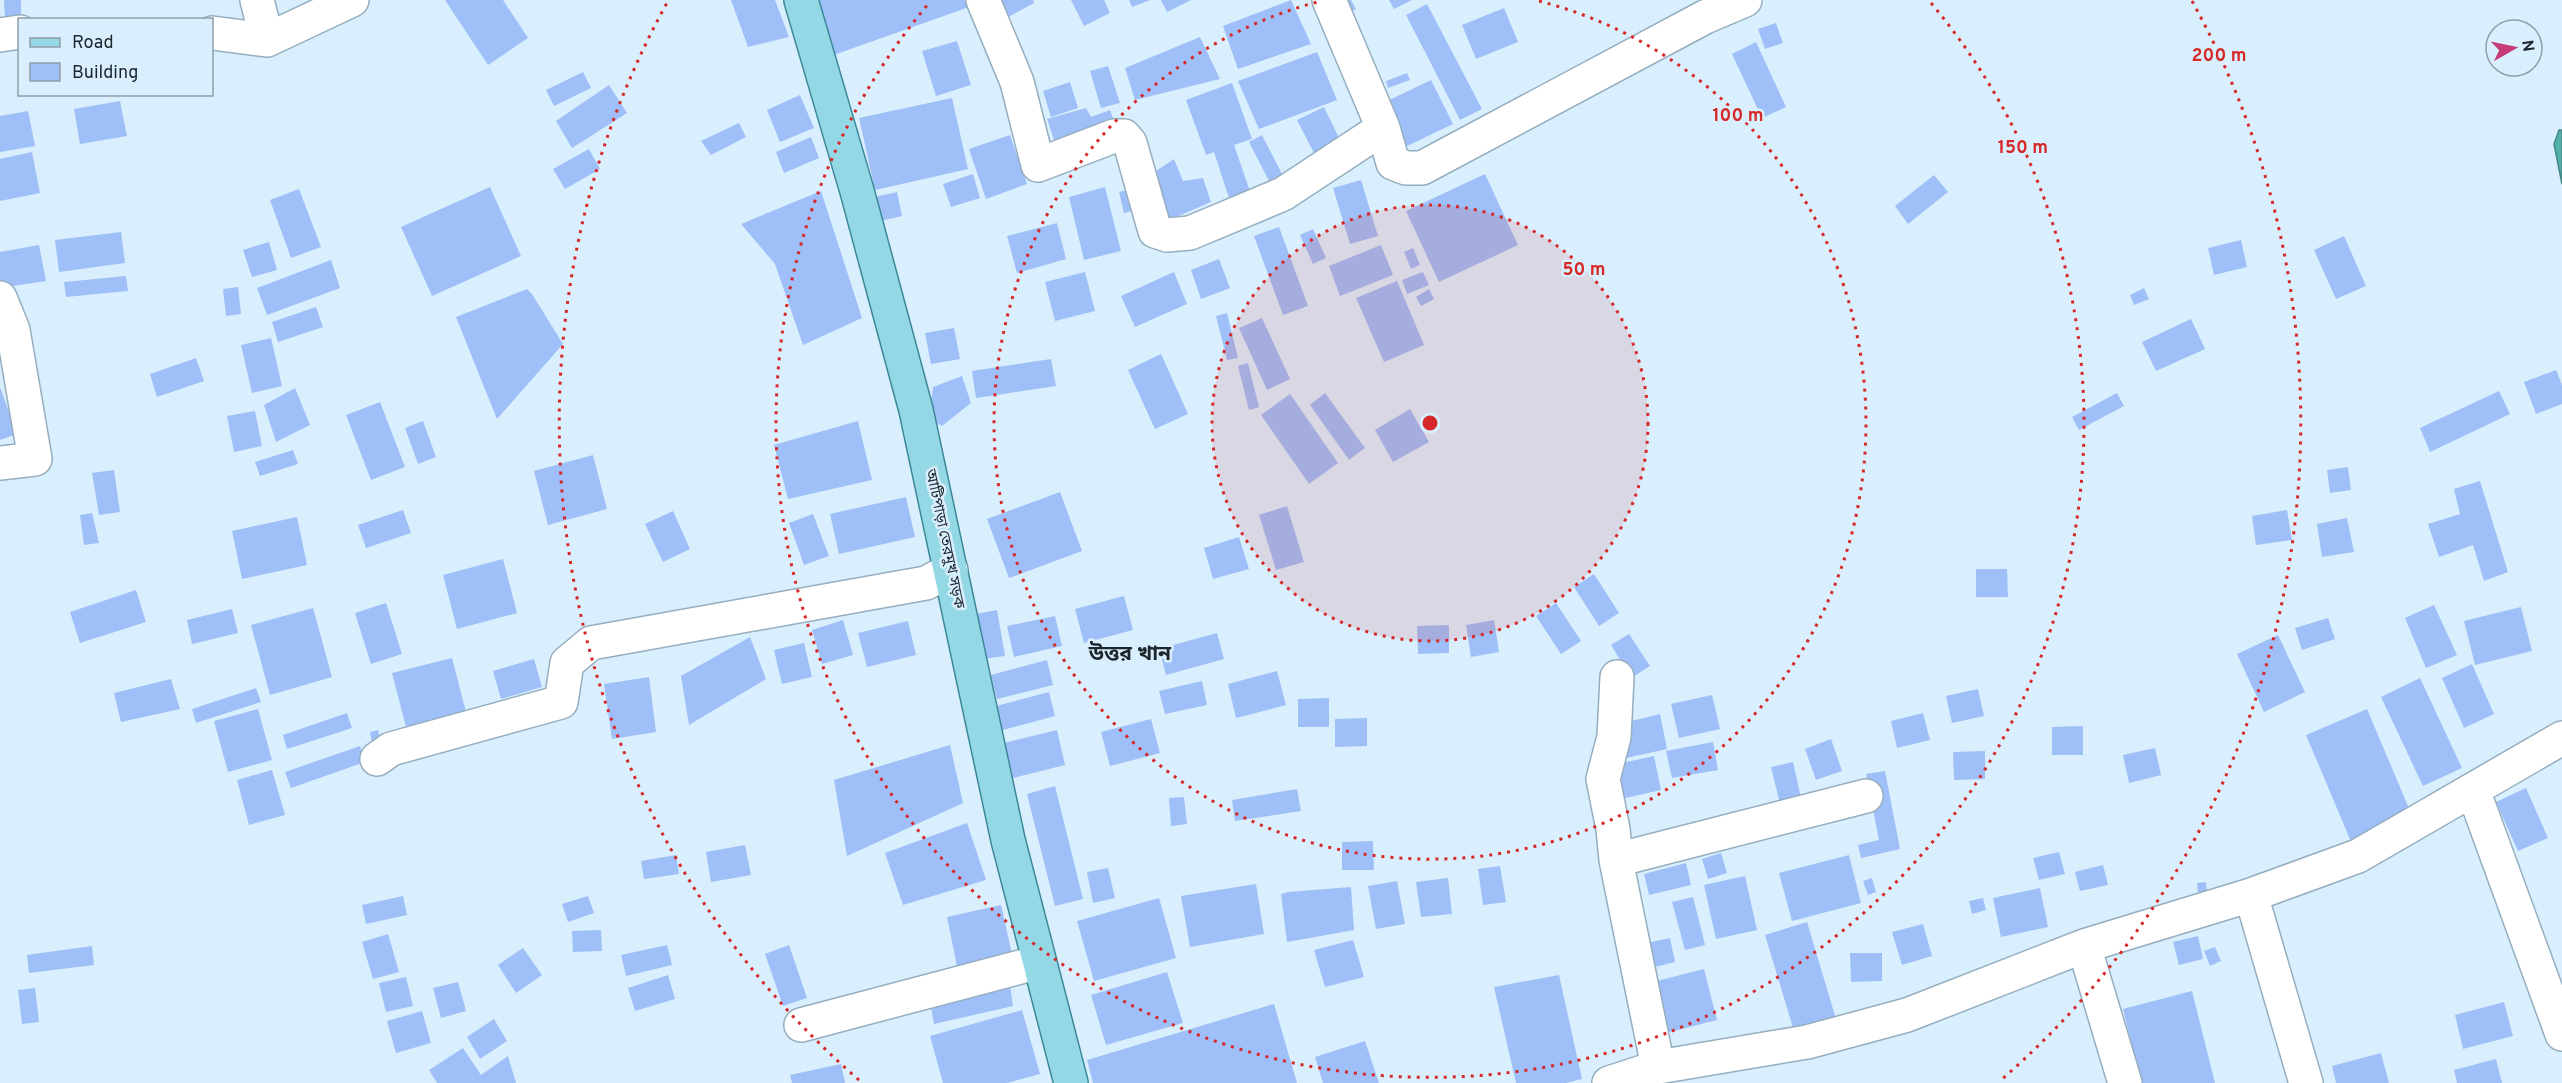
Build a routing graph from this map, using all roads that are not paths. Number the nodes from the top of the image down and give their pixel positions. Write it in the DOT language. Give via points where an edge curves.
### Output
graph roads {
  1 [pos="258,0"];
  2 [pos="352,0"];
  3 [pos="801,0"];
  4 [pos="983,0"];
  5 [pos="1329,0"];
  6 [pos="1744,0"];
  7 [pos="18,32"];
  8 [pos="213,33"];
  9 [pos="0,35"];
  10 [pos="267,40"];
  11 [pos="1383,128"];
  12 [pos="0,298"];
  13 [pos="0,463"];
  14 [pos="951,570"];
  15 [pos="1617,677"];
  16 [pos="2562,738"];
  17 [pos="377,759"];
  18 [pos="2473,790"];
  19 [pos="1866,796"];
  20 [pos="1616,860"];
  21 [pos="2251,895"];
  22 [pos="2084,946"];
  23 [pos="1039,962"];
  24 [pos="801,1025"];
  25 [pos="2562,1035"];
  26 [pos="1658,1067"];
  27 [pos="1071,1083"];
  28 [pos="1609,1083"];
  29 [pos="2125,1083"];
  30 [pos="2306,1083"];
  1 -- 10 [label="street"];
  2 -- 10 [label="street"];
  3 -- 14 [label="main road, আটিপাড়া তেরমুখ সড়ক" via="913,398"];
  4 -- 11 [label="street" via="1017,82 1038,165 1114,136 1124,136 1130,143 1155,231 1167,235 1190,233 1283,194"];
  5 -- 11 [label="street"];
  6 -- 11 [label="street" via="1422,168 1393,163"];
  7 -- 9 [label="street"];
  8 -- 10 [label="street"];
  12 -- 13 [label="street" via="13,330 35,459"];
  14 -- 17 [label="street" via="926,583 591,643 567,663 561,702 391,749"];
  14 -- 23 [label="main road, আটিপাড়া তেরমুখ সড়ক" via="1008,840"];
  15 -- 20 [label="street" via="1614,737 1604,779"];
  16 -- 18 [label="street"];
  18 -- 21 [label="street" via="2358,856"];
  18 -- 25 [label="street"];
  19 -- 20 [label="street"];
  20 -- 26 [label="street"];
  21 -- 22 [label="street"];
  21 -- 30 [label="street"];
  22 -- 26 [label="street" via="1907,1016 1807,1042"];
  22 -- 29 [label="street"];
  23 -- 24 [label="street"];
  23 -- 27 [label="main road, আটিপাড়া তেরমুখ সড়ক"];
  26 -- 28 [label="street"];
}
